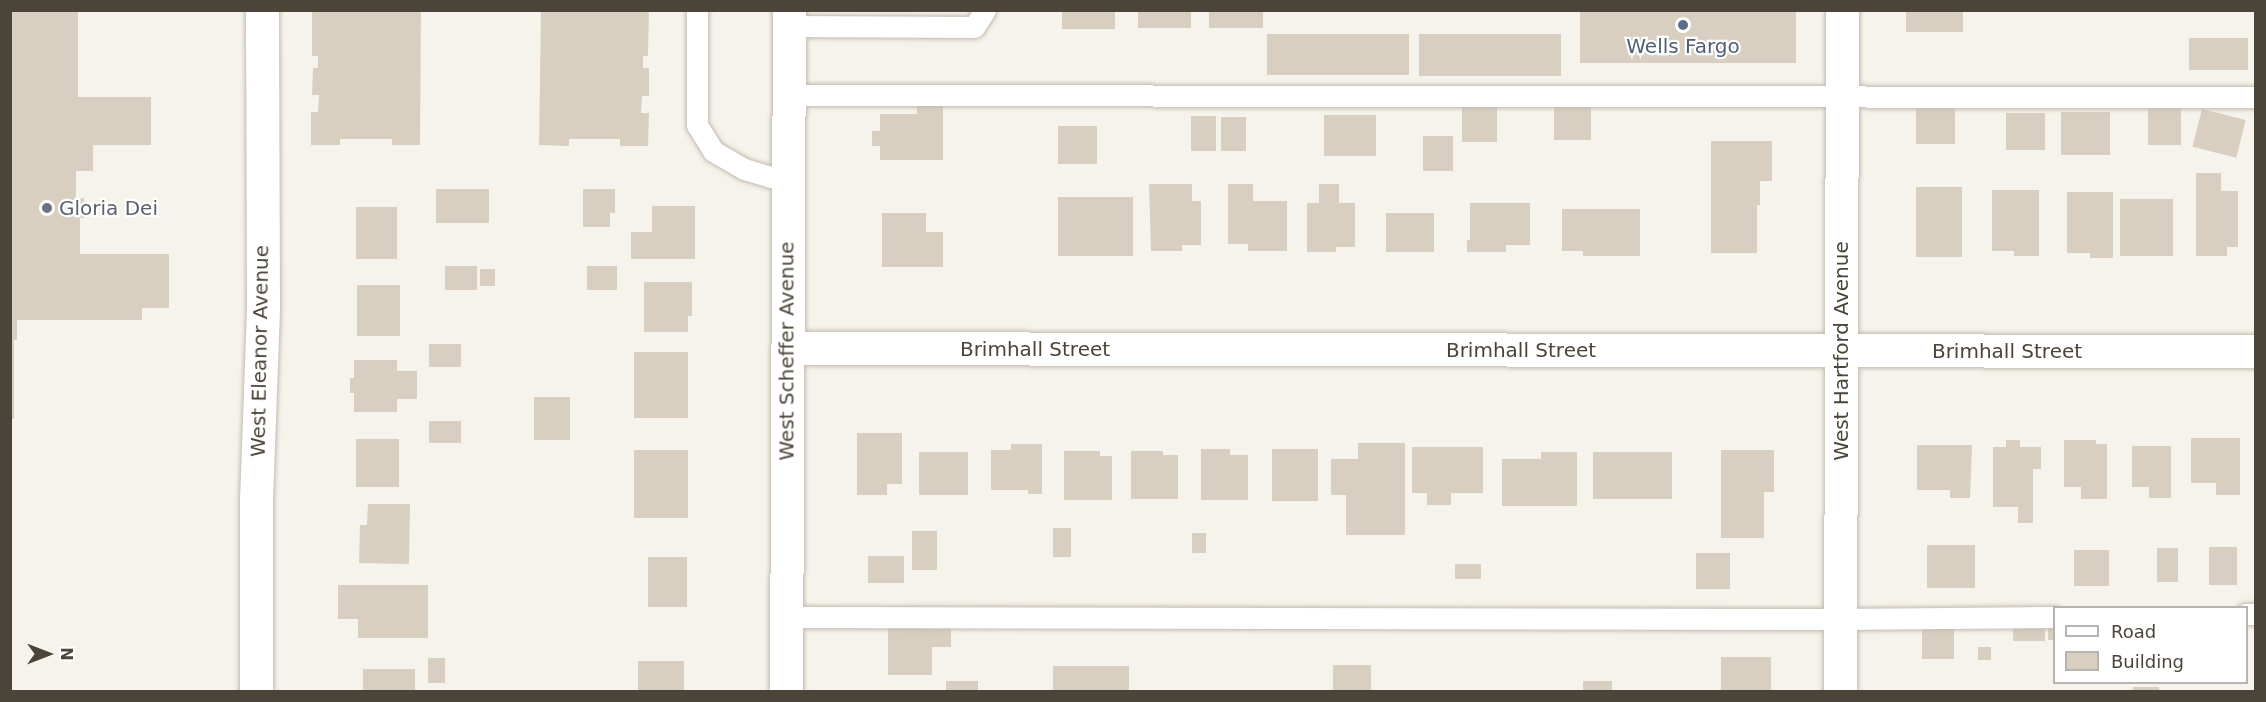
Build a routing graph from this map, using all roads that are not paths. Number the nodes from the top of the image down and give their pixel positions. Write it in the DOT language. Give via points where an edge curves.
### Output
graph roads {
  1 [pos="262,10"];
  2 [pos="697,10"];
  3 [pos="985,10"];
  4 [pos="1842,10"];
  5 [pos="789,18"];
  6 [pos="788,95"];
  7 [pos="1842,97"];
  8 [pos="2256,98"];
  9 [pos="788,182"];
  10 [pos="787,348"];
  11 [pos="1842,351"];
  12 [pos="2256,351"];
  13 [pos="786,617"];
  14 [pos="2053,617"];
  15 [pos="1839,619"];
  16 [pos="256,692"];
  17 [pos="786,692"];
  18 [pos="1840,692"];
  1 -- 16 [label="street, West Eleanor Avenue"];
  2 -- 9 [label="lane" via="697,124 713,151 744,169"];
  3 -- 5 [label="lane" via="974,27"];
  4 -- 7 [label="street, West Hartford Avenue"];
  5 -- 6 [label="street, West Scheffer Avenue"];
  6 -- 7 [label="lane"];
  6 -- 9 [label="street, West Scheffer Avenue"];
  7 -- 8 [label="lane"];
  7 -- 11 [label="street, West Hartford Avenue"];
  9 -- 10 [label="street, West Scheffer Avenue"];
  10 -- 11 [label="street, Brimhall Street"];
  10 -- 13 [label="street, West Scheffer Avenue"];
  11 -- 12 [label="street, Brimhall Street"];
  11 -- 15 [label="street, West Hartford Avenue"];
  13 -- 15 [label="lane"];
  13 -- 17 [label="street, West Scheffer Avenue"];
  14 -- 15 [label="lane"];
  15 -- 18 [label="street, West Hartford Avenue"];
}
